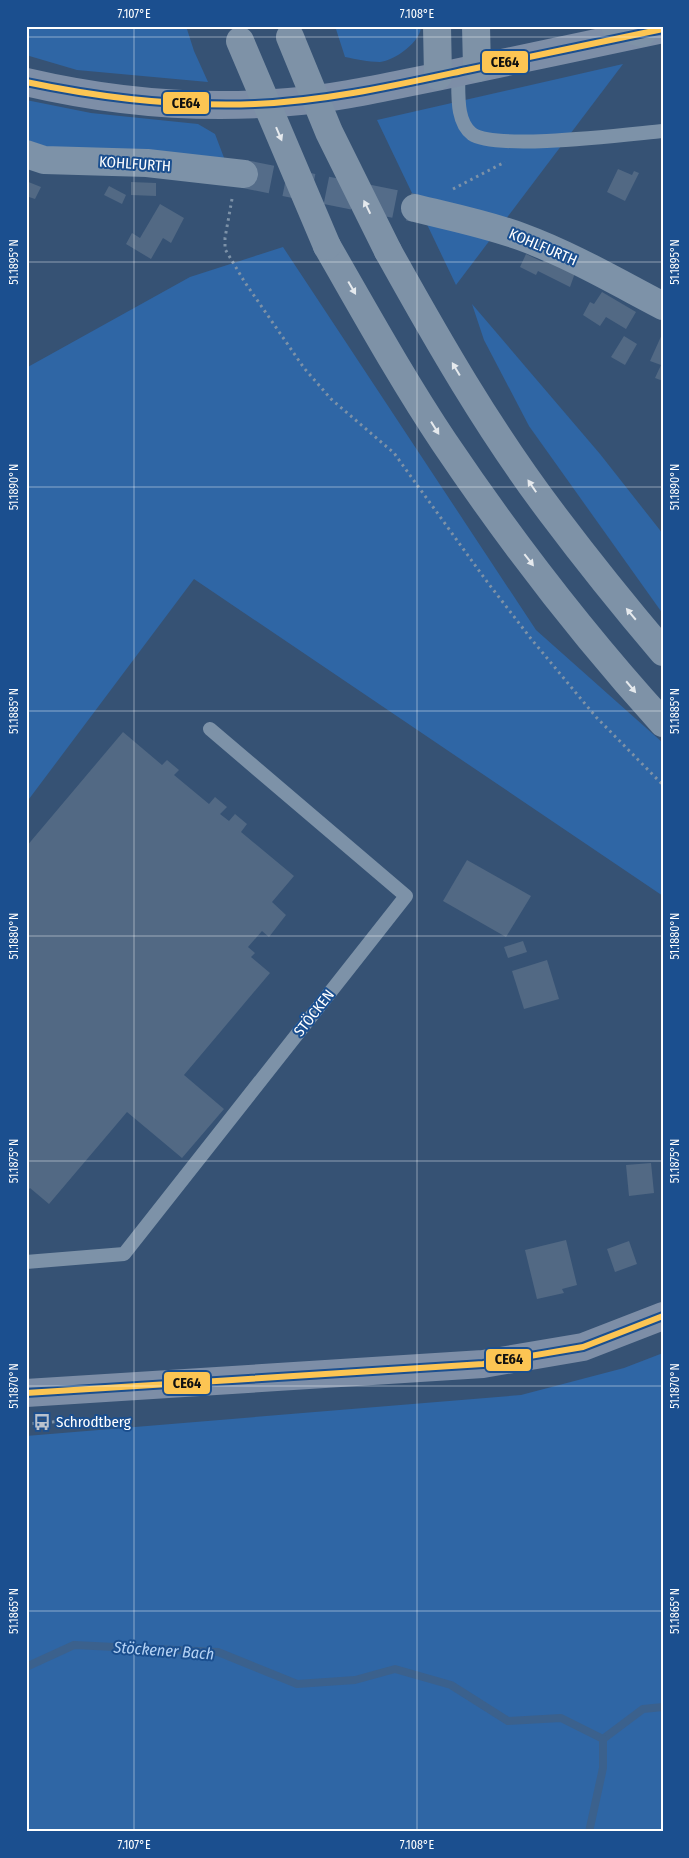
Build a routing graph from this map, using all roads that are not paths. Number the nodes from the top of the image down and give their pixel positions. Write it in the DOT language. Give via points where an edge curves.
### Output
graph roads {
  1 [pos="437,26"];
  2 [pos="476,26"];
  3 [pos="615,26"];
  4 [pos="653,31"];
  5 [pos="288,32"];
  6 [pos="236,34"];
  7 [pos="458,72"];
  8 [pos="26,82"];
  9 [pos="663,131"];
  10 [pos="26,154"];
  11 [pos="244,174"];
  12 [pos="415,208"];
  13 [pos="663,306"];
  14 [pos="663,652"];
  15 [pos="663,723"];
  16 [pos="210,730"];
  17 [pos="26,1262"];
  18 [pos="663,1316"];
  19 [pos="26,1393"];
  1 -- 7 [label="highway"];
  2 -- 7 [label="highway"];
  3 -- 4 [label="highway"];
  4 -- 7 [label="main road"];
  14 -- 5 [label="highway, one-way, bridge" via="550,511 481,411 432,330 388,251 329,132"];
  6 -- 15 [label="highway, one-way, bridge" via="327,246 444,441 516,543 581,627"];
  7 -- 8 [label="main road" via="360,93 233,105 152,103"];
  7 -- 9 [label="lane" via="462,121 472,134 489,140 546,141"];
  10 -- 11 [label="street, KOHLFURTH" via="44,160 147,164"];
  12 -- 13 [label="street, KOHLFURTH" via="523,237 573,258"];
  16 -- 17 [label="lane, STÖCKEN" via="406,896 124,1254"];
  18 -- 19 [label="main road" via="582,1347 483,1364"];
}
